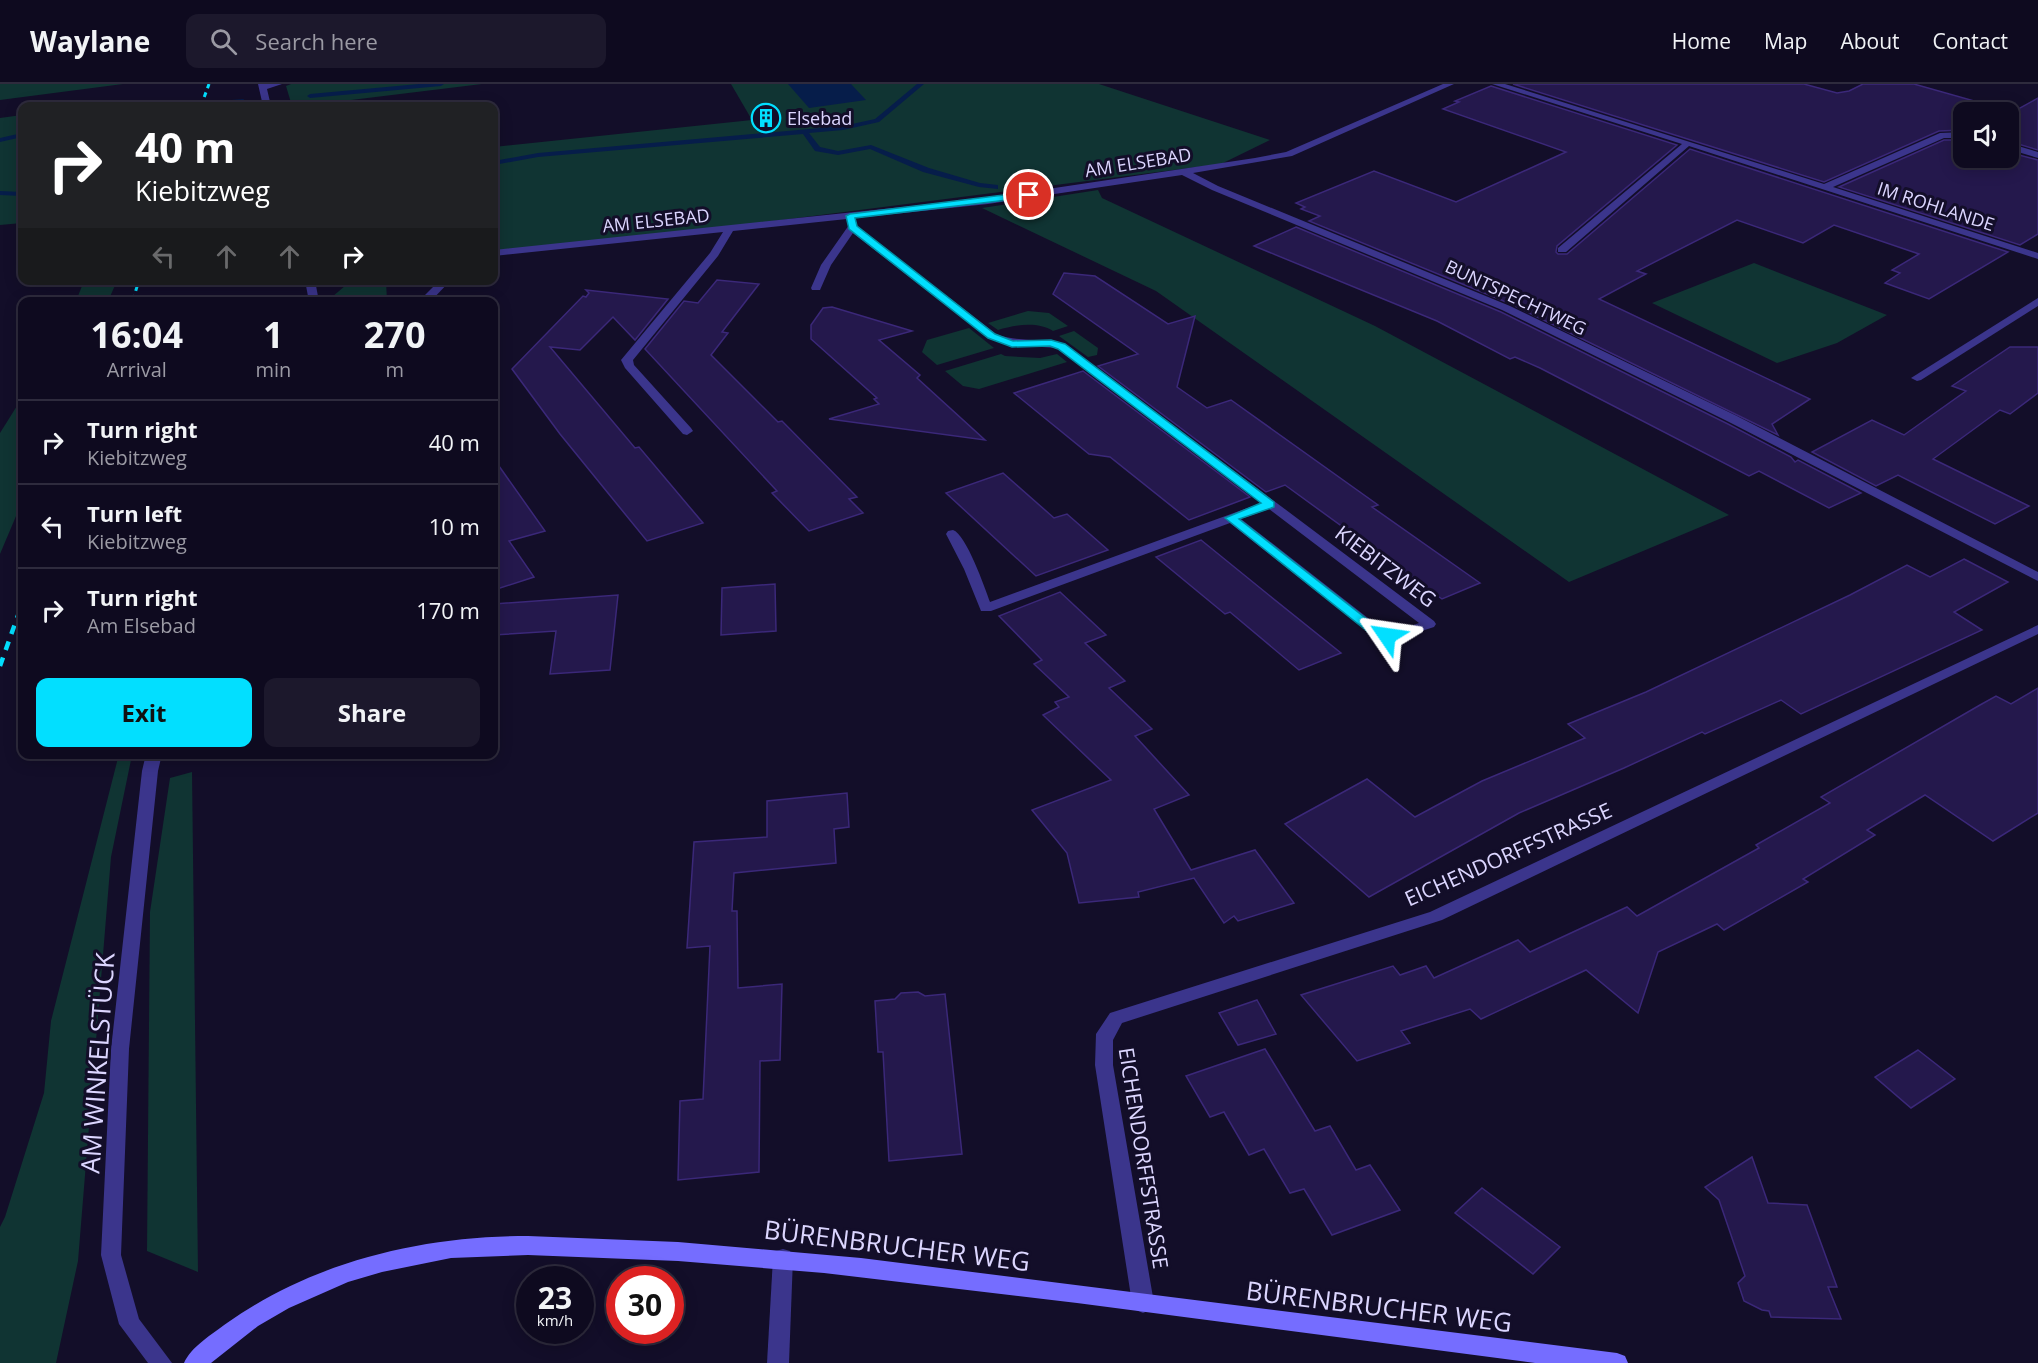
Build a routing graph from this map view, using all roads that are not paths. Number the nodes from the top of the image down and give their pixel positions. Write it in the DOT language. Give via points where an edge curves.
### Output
graph roads {
  1 [pos="278,84"];
  2 [pos="1450,84"];
  3 [pos="1496,84"];
  4 [pos="262,85"];
  5 [pos="266,102"];
  6 [pos="1953,135"];
  7 [pos="1688,143"];
  8 [pos="2019,149"];
  9 [pos="2038,154"];
  10 [pos="1184,172"];
  11 [pos="1825,187"];
  12 [pos="851,222"];
  13 [pos="730,228"];
  14 [pos="1562,250"];
  15 [pos="498,253"];
  16 [pos="2038,256"];
  17 [pos="441,285"];
  18 [pos="816,288"];
  19 [pos="428,297"];
  20 [pos="2038,301"];
  21 [pos="1917,378"];
  22 [pos="687,431"];
  23 [pos="1270,504"];
  24 [pos="1231,518"];
  25 [pos="953,534"];
  26 [pos="2038,577"];
  27 [pos="2038,629"];
  28 [pos="153,759"];
  29 [pos="783,1258"];
  30 [pos="1143,1303"];
  31 [pos="161,1363"];
  32 [pos="195,1363"];
  33 [pos="778,1363"];
  34 [pos="1617,1363"];
  1 -- 4 [label="street"];
  2 -- 10 [label="street, AM ELSEBAD" via="1289,154"];
  3 -- 7 [label="street, IM ROHLANDE"];
  4 -- 5 [label="street"];
  6 -- 11 [label="street, IM ROHLANDE" via="1943,135"];
  7 -- 11 [label="street, IM ROHLANDE"];
  7 -- 14 [label="street"];
  8 -- 9 [label="street"];
  10 -- 12 [label="street, AM ELSEBAD"];
  10 -- 26 [label="street, BUNTSPECHTWEG" via="1506,308 1828,467"];
  11 -- 16 [label="street, IM ROHLANDE"];
  12 -- 13 [label="street, AM ELSEBAD"];
  12 -- 18 [label="street"];
  12 -- 23 [label="street, KIEBITZWEG" via="992,336 1012,344 1061,346"];
  13 -- 15 [label="street, AM ELSEBAD"];
  13 -- 22 [label="street" via="714,254 627,360"];
  17 -- 19 [label="street"];
  20 -- 21 [label="street"];
  23 -- 24 [label="street"];
  23 -- 24 [label="street, KIEBITZWEG" via="1429,624 1401,636 1377,632"];
  24 -- 25 [label="street" via="986,608"];
  27 -- 30 [label="street, EICHENDORFFSTRASSE" via="1436,916 1116,1018 1106,1029 1102,1045"];
  28 -- 31 [label="street, AM WINKELSTÜCK" via="120,1049 111,1255 130,1324"];
  29 -- 30 [label="street, BÜRENBRUCHER WEG"];
  29 -- 32 [label="street, BÜRENBRUCHER WEG" via="553,1246 453,1249 379,1262 312,1285 244,1323"];
  29 -- 33 [label="street"];
  30 -- 34 [label="street, BÜRENBRUCHER WEG"];
}
